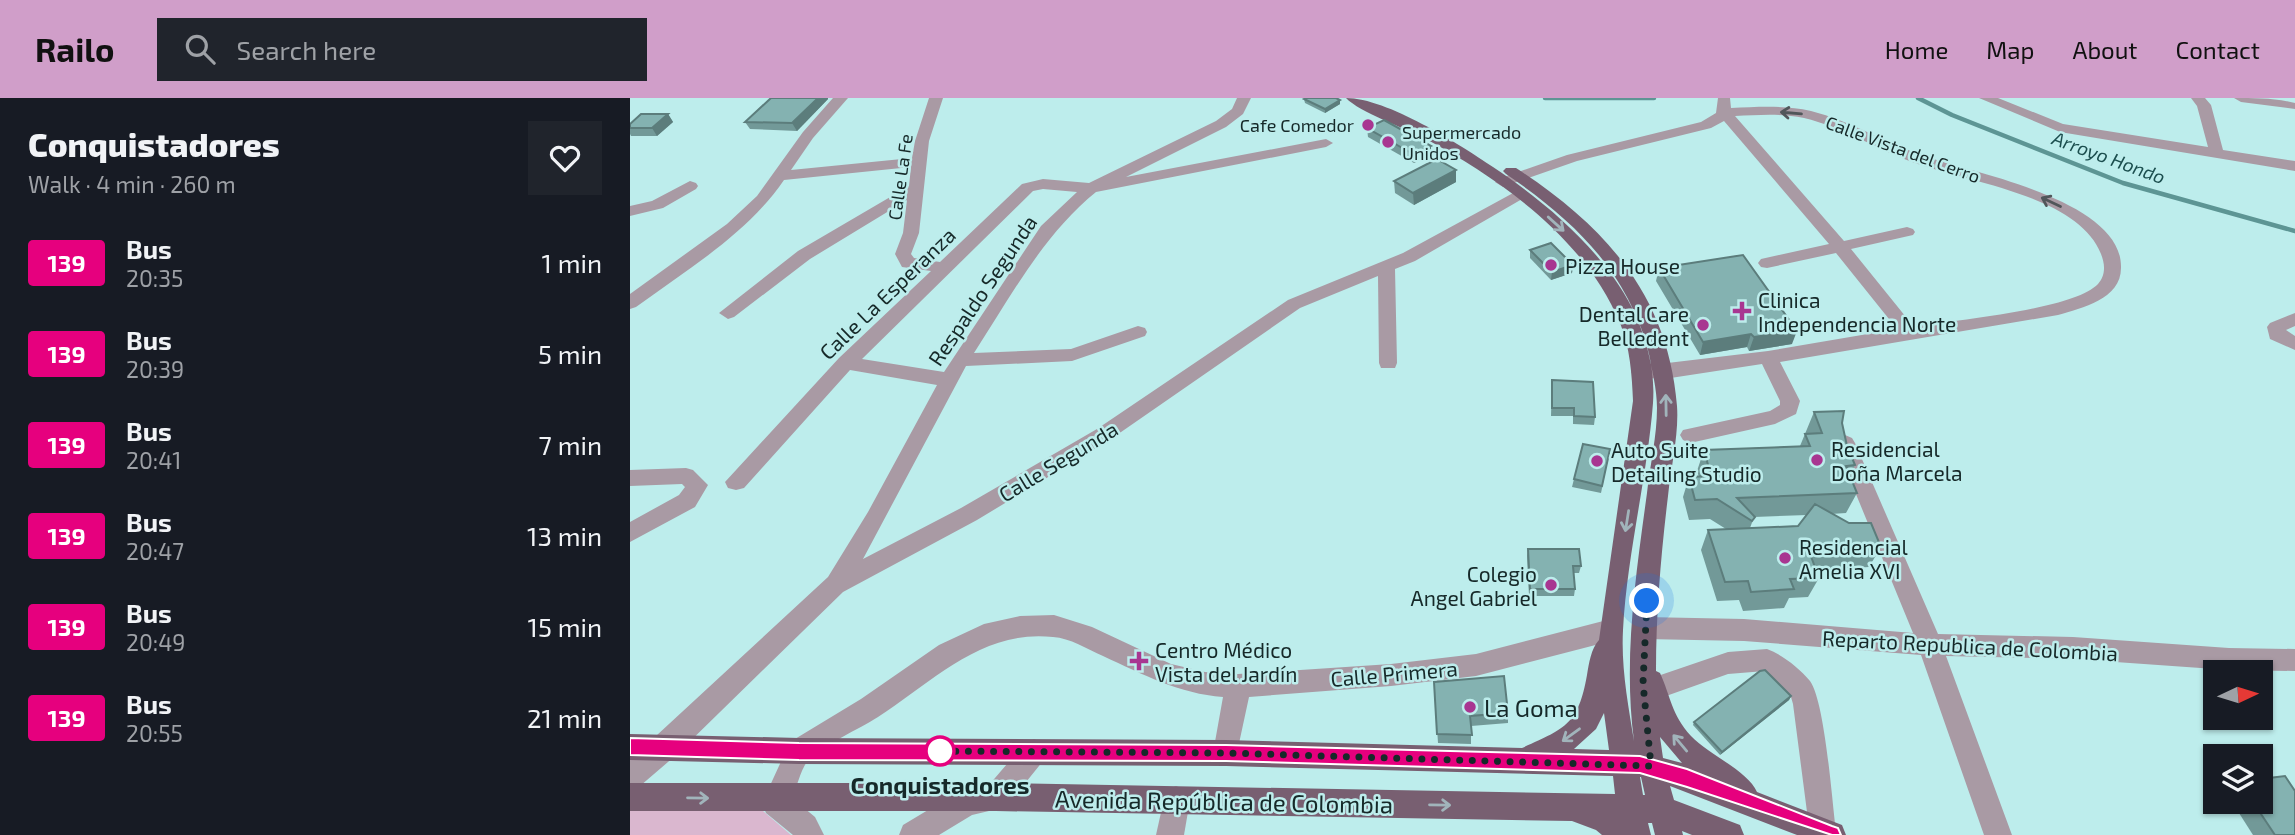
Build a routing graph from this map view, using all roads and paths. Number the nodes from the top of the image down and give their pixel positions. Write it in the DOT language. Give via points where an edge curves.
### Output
graph roads {
  1 [pos="841,98"];
  2 [pos="936,98"];
  3 [pos="1244,98"];
  4 [pos="1353,98"];
  5 [pos="1377,98"];
  6 [pos="1986,98"];
  7 [pos="2198,98"];
  8 [pos="2241,98"];
  9 [pos="1724,104"];
  10 [pos="2291,106"];
  11 [pos="1326,143"];
  12 [pos="2217,155"];
  13 [pos="918,162"];
  14 [pos="2295,166"];
  15 [pos="780,176"];
  16 [pos="1514,185"];
  17 [pos="690,186"];
  18 [pos="918,187"];
  19 [pos="1091,188"];
  20 [pos="630,211"];
  21 [pos="1907,232"];
  22 [pos="1841,248"];
  23 [pos="1767,263"];
  24 [pos="946,268"];
  25 [pos="1386,268"];
  26 [pos="630,303"];
  27 [pos="728,313"];
  28 [pos="2295,319"];
  29 [pos="1138,332"];
  30 [pos="1911,335"];
  31 [pos="2295,344"];
  32 [pos="1768,357"];
  33 [pos="960,360"];
  34 [pos="846,363"];
  35 [pos="1388,363"];
  36 [pos="1642,372"];
  37 [pos="1664,372"];
  38 [pos="948,380"];
  39 [pos="1690,435"];
  40 [pos="1845,443"];
  41 [pos="630,478"];
  42 [pos="736,482"];
  43 [pos="630,533"];
  44 [pos="835,585"];
  45 [pos="1612,630"];
  46 [pos="1645,636"];
  47 [pos="1930,645"];
  48 [pos="2295,660"];
  49 [pos="1238,686"];
  50 [pos="1652,689"];
  51 [pos="630,747"];
  52 [pos="666,747"];
  53 [pos="799,751"];
  54 [pos="1034,752"];
  55 [pos="1226,753"];
  56 [pos="1523,762"];
  57 [pos="630,777"];
  58 [pos="630,797"];
  59 [pos="996,797"];
  60 [pos="777,799"];
  61 [pos="1176,800"];
  62 [pos="1645,800"];
  63 [pos="1567,807"];
  64 [pos="1773,814"];
  65 [pos="1827,833"];
  66 [pos="810,835"];
  67 [pos="913,835"];
  68 [pos="1170,835"];
  69 [pos="1622,835"];
  70 [pos="1730,835"];
  71 [pos="1998,835"];
  1 -- 15 [label="street"];
  2 -- 13 [label="street, Calle La Fe"];
  3 -- 19 [label="street, Respaldo Segunda" via="1241,107 1221,124"];
  4 -- 16 [label="main road"];
  5 -- 16 [label="main road" via="1483,154"];
  6 -- 12 [label="street" via="2060,128"];
  7 -- 12 [label="street"];
  8 -- 10 [label="street"];
  9 -- 16 [label="street, Calle Segunda" via="1716,121 1572,158"];
  9 -- 22 [label="street"];
  30 -- 9 [label="street, Calle Vista del Cerro, one-way" via="2058,309 2093,297 2111,279 2112,255 2081,218 2049,200 1919,159 1825,120"];
  11 -- 19 [label="street"];
  12 -- 14 [label="street"];
  13 -- 15 [label="street"];
  13 -- 18 [label="street, Calle La Fe"];
  15 -- 26 [label="street" via="733,227"];
  16 -- 25 [label="street, Calle Segunda"];
  16 -- 36 [label="main road, one-way" via="1571,237 1607,280 1630,325"];
  16 -- 37 [label="main road" via="1567,211 1608,250 1637,293"];
  17 -- 20 [label="street" via="657,205"];
  18 -- 24 [label="street, Calle La Fe" via="904,259"];
  18 -- 27 [label="street" via="804,255"];
  19 -- 24 [label="street, Calle La Esperanza" via="1028,187"];
  19 -- 33 [label="street, Respaldo Segunda" via="1046,229"];
  21 -- 22 [label="street"];
  22 -- 23 [label="street"];
  22 -- 30 [label="street"];
  24 -- 34 [label="street, Calle La Esperanza"];
  25 -- 35 [label="street"];
  25 -- 44 [label="street, Calle Segunda" via="1294,304 1104,434 969,514"];
  28 -- 31 [label="street" via="2276,327 2277,335"];
  29 -- 33 [label="street" via="1072,355"];
  30 -- 32 [label="street, Calle Vista del Cerro"];
  32 -- 37 [label="street, Calle Vista del Cerro"];
  32 -- 39 [label="street" via="1790,401 1789,409"];
  33 -- 38 [label="street, Respaldo Segunda"];
  34 -- 38 [label="street"];
  34 -- 42 [label="street, Calle La Esperanza"];
  36 -- 37 [label="street, Calle Vista del Cerro"];
  36 -- 45 [label="main road, one-way" via="1643,401"];
  46 -- 37 [label="main road, one-way" via="1667,408"];
  38 -- 44 [label="street, Respaldo Segunda" via="876,518"];
  40 -- 47 [label="street"];
  41 -- 43 [label="street" via="686,476 697,485 687,501"];
  44 -- 52 [label="street, Calle Segunda"];
  45 -- 49 [label="street, Calle Primera" via="1476,665"];
  45 -- 56 [label="main road, one-way" via="1590,717 1568,740"];
  45 -- 62 [label="main road" via="1612,681"];
  46 -- 47 [label="street, Reparto Republica de Colombia" via="1744,630"];
  46 -- 50 [label="main road"];
  46 -- 62 [label="main road"];
  47 -- 48 [label="street, Reparto Republica de Colombia"];
  47 -- 71 [label="street"];
  49 -- 53 [label="street, Calle Primera" via="1205,684 1168,674 1054,626 1020,627 984,635 948,653"];
  49 -- 55 [label="street"];
  64 -- 50 [label="main road, one-way" via="1686,751 1668,729"];
  50 -- 65 [label="street" via="1736,662 1773,662 1801,690 1806,704"];
  51 -- 52 [label="main road, Avenida República de Colombia"];
  52 -- 53 [label="main road, Avenida República de Colombia"];
  52 -- 57 [label="street, Calle Segunda"];
  53 -- 54 [label="main road, Avenida República de Colombia"];
  53 -- 60 [label="street"];
  54 -- 55 [label="main road, Avenida República de Colombia"];
  54 -- 59 [label="street"];
  55 -- 56 [label="main road, Avenida República de Colombia"];
  56 -- 62 [label="main road, Avenida República de Colombia"];
  58 -- 60 [label="main road, Avenida República de Colombia, one-way"];
  59 -- 60 [label="main road, Avenida República de Colombia"];
  59 -- 61 [label="main road, Avenida República de Colombia"];
  59 -- 67 [label="street" via="968,802"];
  60 -- 66 [label="street"];
  61 -- 63 [label="main road, Avenida República de Colombia, one-way"];
  61 -- 68 [label="street"];
  62 -- 63 [label="main road, Avenida República de Colombia"];
  62 -- 64 [label="main road, Avenida República de Colombia"];
  62 -- 70 [label="main road, Avenida República de Colombia"];
  63 -- 69 [label="main road" via="1604,818"];
  64 -- 65 [label="main road, Avenida República de Colombia"];
}
